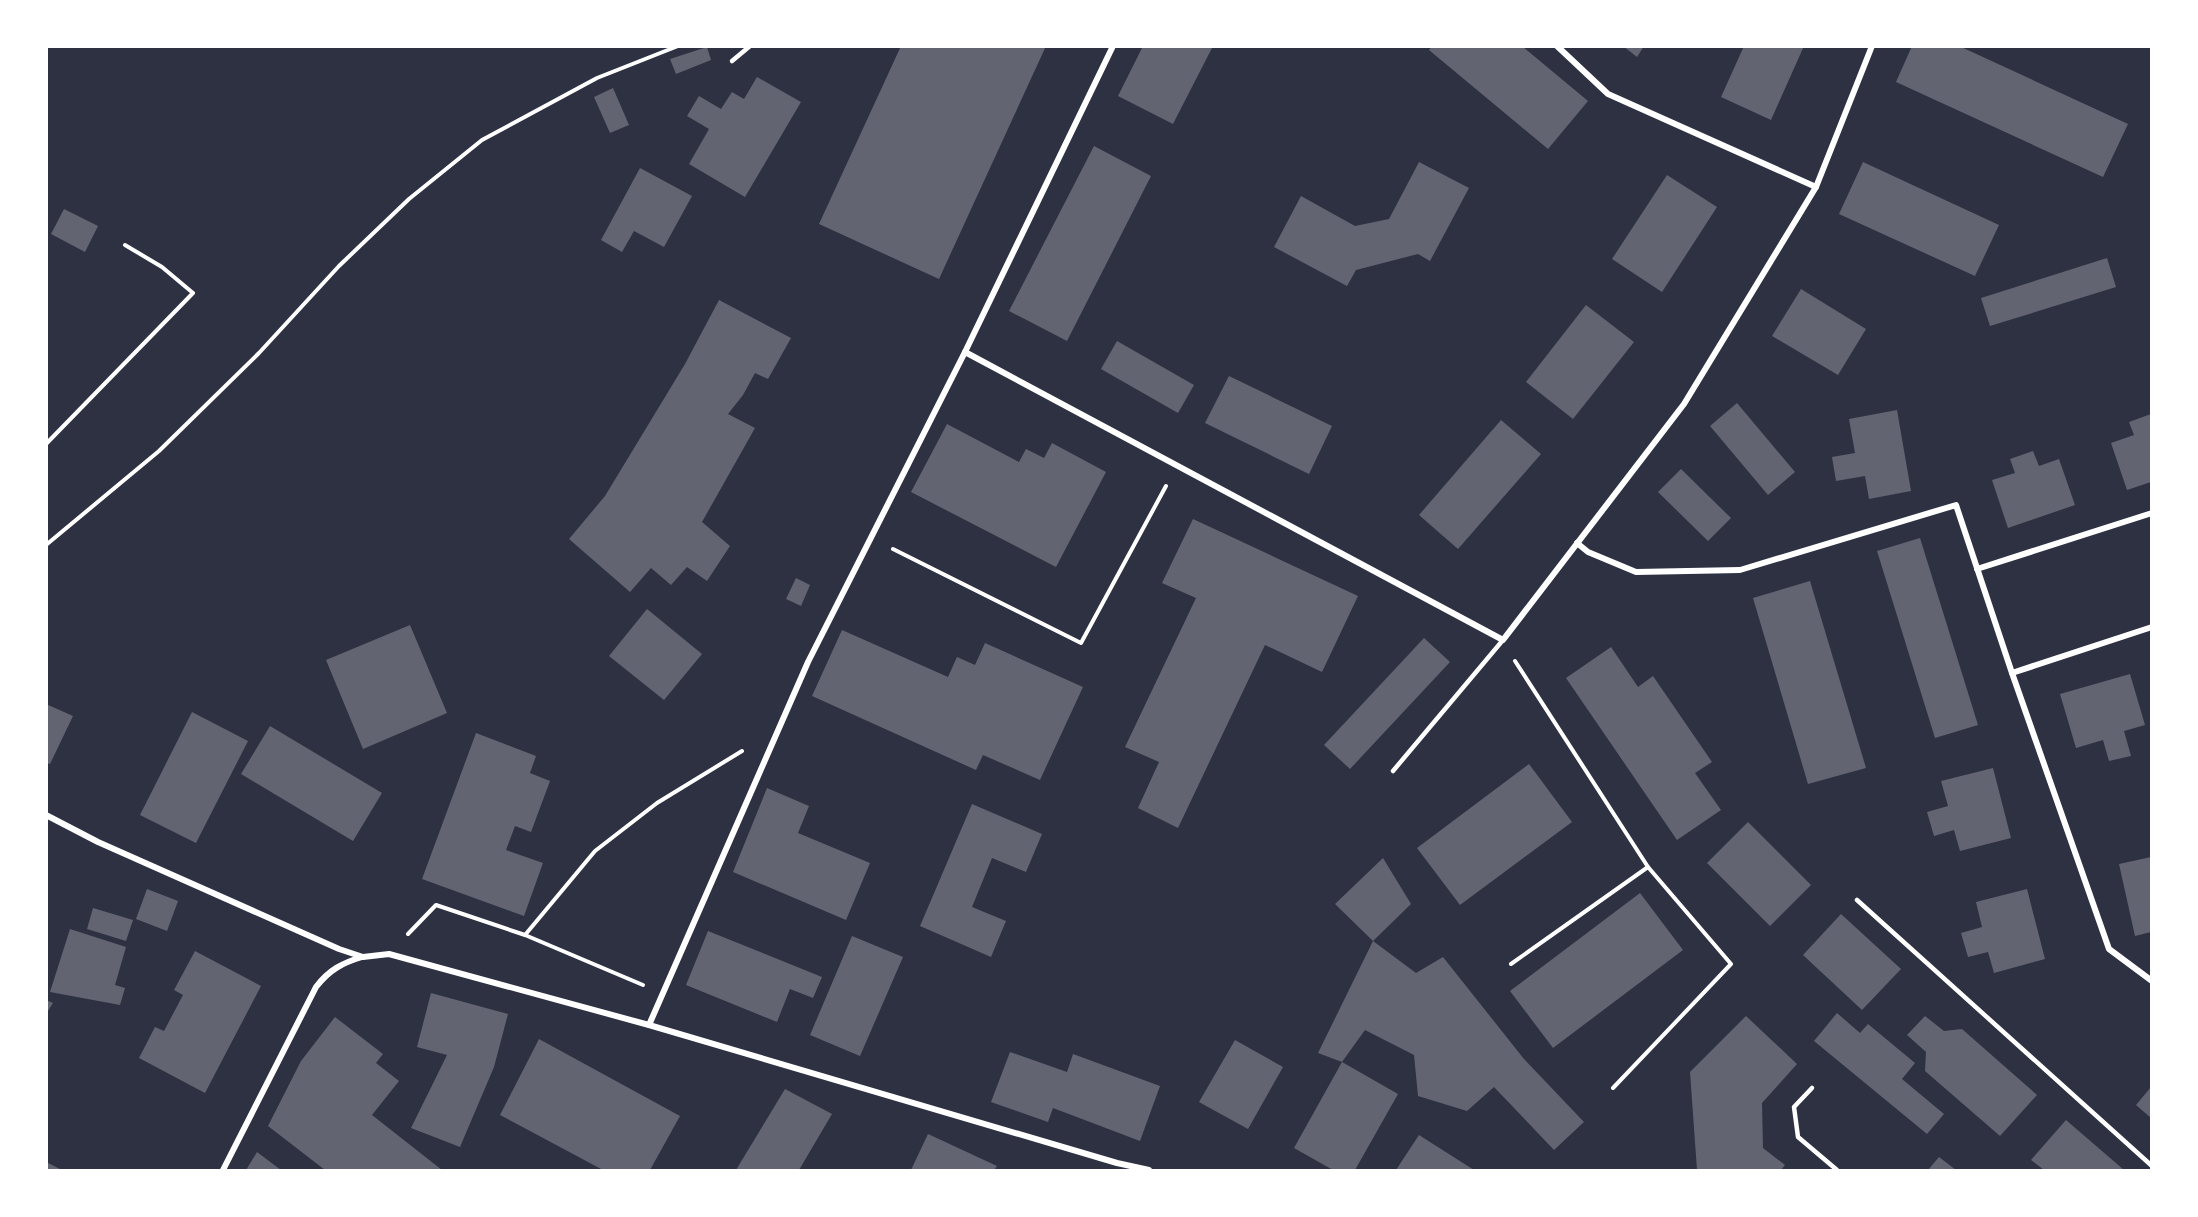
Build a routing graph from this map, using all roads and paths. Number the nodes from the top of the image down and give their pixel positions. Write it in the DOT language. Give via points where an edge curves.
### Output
graph roads {
  1 [pos="678,46"];
  2 [pos="750,46"];
  3 [pos="1113,46"];
  4 [pos="1557,46"];
  5 [pos="1872,46"];
  6 [pos="732,61"];
  7 [pos="1816,187"];
  8 [pos="124,245"];
  9 [pos="965,352"];
  10 [pos="46,444"];
  11 [pos="1177,465"];
  12 [pos="2151,513"];
  13 [pos="870,538"];
  14 [pos="1577,543"];
  15 [pos="46,545"];
  16 [pos="1977,569"];
  17 [pos="2151,627"];
  18 [pos="1503,639"];
  19 [pos="2012,673"];
  20 [pos="777,730"];
  21 [pos="1393,771"];
  22 [pos="46,815"];
  23 [pos="1648,867"];
  24 [pos="1857,900"];
  25 [pos="525,935"];
  26 [pos="389,954"];
  27 [pos="363,957"];
  28 [pos="1510,964"];
  29 [pos="2151,981"];
  30 [pos="663,994"];
  31 [pos="649,1025"];
  32 [pos="1613,1088"];
  33 [pos="1812,1088"];
  34 [pos="1117,1163"];
  35 [pos="2151,1166"];
  36 [pos="223,1170"];
  37 [pos="1114,1170"];
  38 [pos="1149,1170"];
  39 [pos="1837,1170"];
  1 -- 15 [label="path" via="597,78 483,140 409,199 339,266 259,353 159,451"];
  2 -- 6 [label="lane"];
  3 -- 9 [label="street"];
  4 -- 7 [label="street" via="1608,94"];
  5 -- 7 [label="street"];
  7 -- 14 [label="street" via="1684,404"];
  8 -- 10 [label="path" via="162,267 193,293"];
  9 -- 11 [label="street"];
  9 -- 13 [label="street"];
  11 -- 13 [label="path" via="1081,643"];
  11 -- 18 [label="street"];
  12 -- 16 [label="street"];
  13 -- 20 [label="street"];
  14 -- 16 [label="street" via="1588,552 1636,572 1740,570 1956,505"];
  14 -- 18 [label="street"];
  16 -- 19 [label="street"];
  17 -- 19 [label="street"];
  18 -- 21 [label="lane"];
  18 -- 23 [label="path"];
  19 -- 29 [label="street" via="2109,948"];
  20 -- 25 [label="path" via="657,803 595,851"];
  20 -- 30 [label="street"];
  22 -- 27 [label="street" via="98,842"];
  23 -- 28 [label="path"];
  23 -- 32 [label="path" via="1731,964"];
  24 -- 35 [label="lane"];
  25 -- 26 [label="path" via="436,904"];
  25 -- 30 [label="path"];
  26 -- 27 [label="street"];
  26 -- 31 [label="street"];
  27 -- 36 [label="street" via="337,966 316,987"];
  30 -- 31 [label="street"];
  31 -- 34 [label="street"];
  33 -- 39 [label="lane" via="1794,1107 1798,1137"];
  34 -- 37 [label="street"];
  34 -- 38 [label="street"];
}
